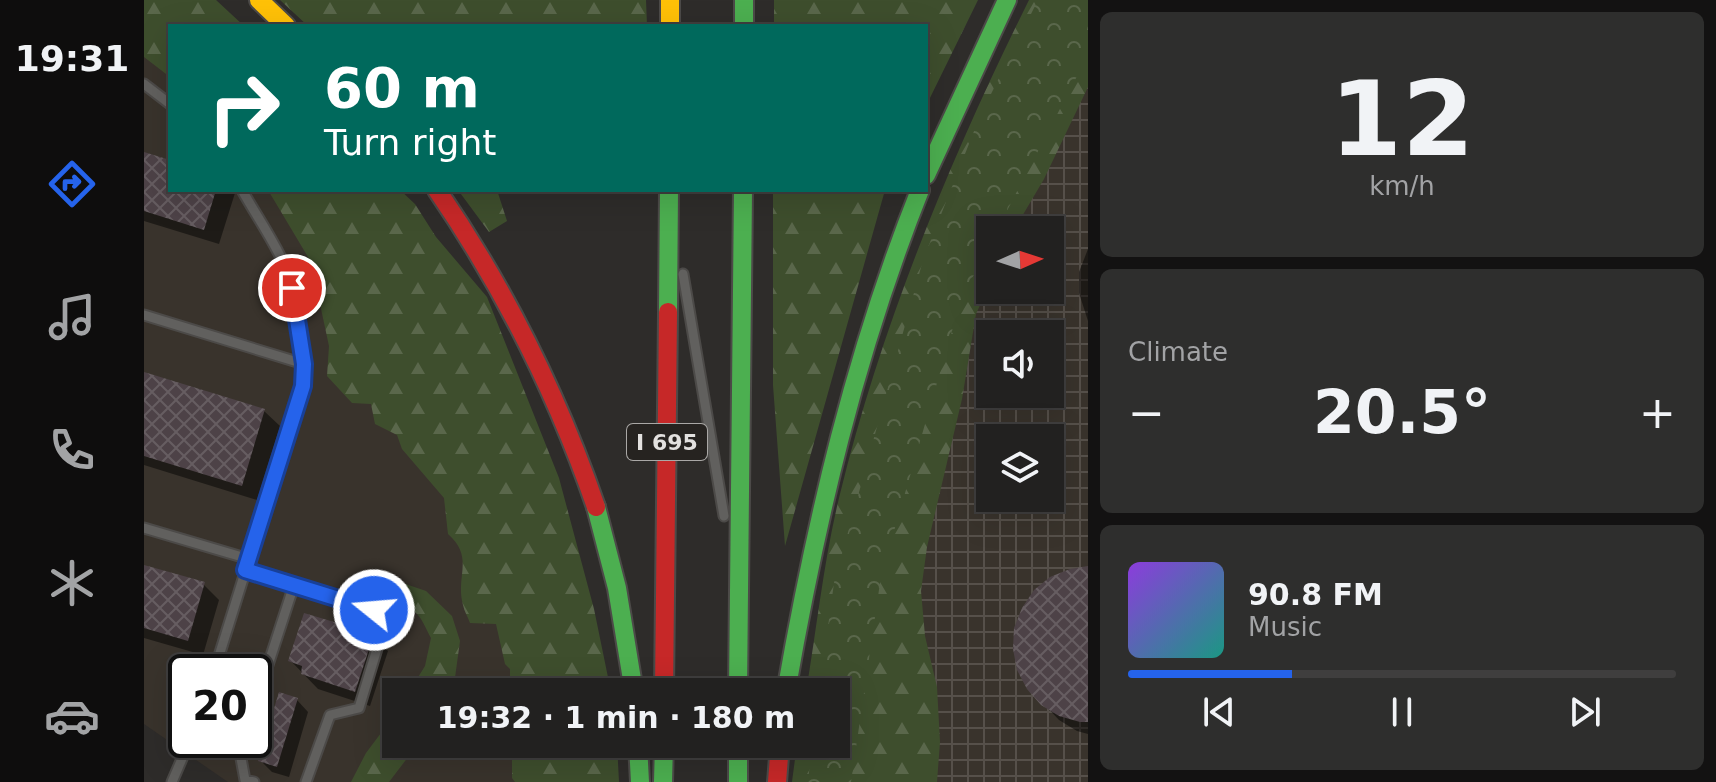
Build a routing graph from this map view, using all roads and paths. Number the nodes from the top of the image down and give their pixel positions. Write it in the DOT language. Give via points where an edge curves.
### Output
graph roads {
  1 [pos="259,0"];
  2 [pos="744,0"];
  3 [pos="1007,0"];
  4 [pos="284,24"];
  5 [pos="744,24"];
  6 [pos="144,84"];
  7 [pos="168,102"];
  8 [pos="928,171"];
  9 [pos="243,192"];
  10 [pos="438,192"];
  11 [pos="669,192"];
  12 [pos="669,192"];
  13 [pos="743,192"];
  14 [pos="919,192"];
  15 [pos="679,253"];
  16 [pos="682,268"];
  17 [pos="144,315"];
  18 [pos="304,364"];
  19 [pos="726,527"];
  20 [pos="144,528"];
  21 [pos="729,542"];
  22 [pos="249,559"];
  23 [pos="245,570"];
  24 [pos="294,585"];
  25 [pos="739,603"];
  26 [pos="219,654"];
  27 [pos="272,654"];
  28 [pos="632,678"];
  29 [pos="664,678"];
  30 [pos="738,678"];
  31 [pos="788,678"];
  32 [pos="182,758"];
  33 [pos="241,758"];
  34 [pos="639,758"];
  35 [pos="664,758"];
  36 [pos="738,758"];
  37 [pos="779,758"];
  38 [pos="172,782"];
  39 [pos="254,782"];
  40 [pos="306,782"];
  41 [pos="640,782"];
  42 [pos="663,782"];
  43 [pos="738,782"];
  44 [pos="777,782"];
  1 -- 4 [label="highway"];
  2 -- 5 [label="highway"];
  3 -- 8 [label="highway"];
  6 -- 7 [label="lane"];
  9 -- 18 [label="lane" via="288,272"];
  10 -- 28 [label="highway" via="503,294 562,415 608,550"];
  11 -- 15 [label="lane"];
  12 -- 29 [label="highway, I 695"];
  13 -- 25 [label="highway, I 695"];
  14 -- 31 [label="highway" via="884,284 826,480"];
  16 -- 19 [label="lane"];
  17 -- 18 [label="lane"];
  18 -- 22 [label="lane" via="303,386"];
  20 -- 22 [label="lane"];
  21 -- 25 [label="lane"];
  22 -- 23 [label="lane"];
  23 -- 24 [label="lane"];
  23 -- 26 [label="lane"];
  24 -- 27 [label="lane"];
  24 -- 40 [label="lane" via="374,610 383,629 359,708 330,715"];
  25 -- 30 [label="highway, I 695"];
  32 -- 38 [label="lane"];
  33 -- 39 [label="lane" via="245,780"];
  34 -- 41 [label="highway"];
  35 -- 42 [label="highway"];
  36 -- 43 [label="highway"];
  37 -- 44 [label="highway"];
}
